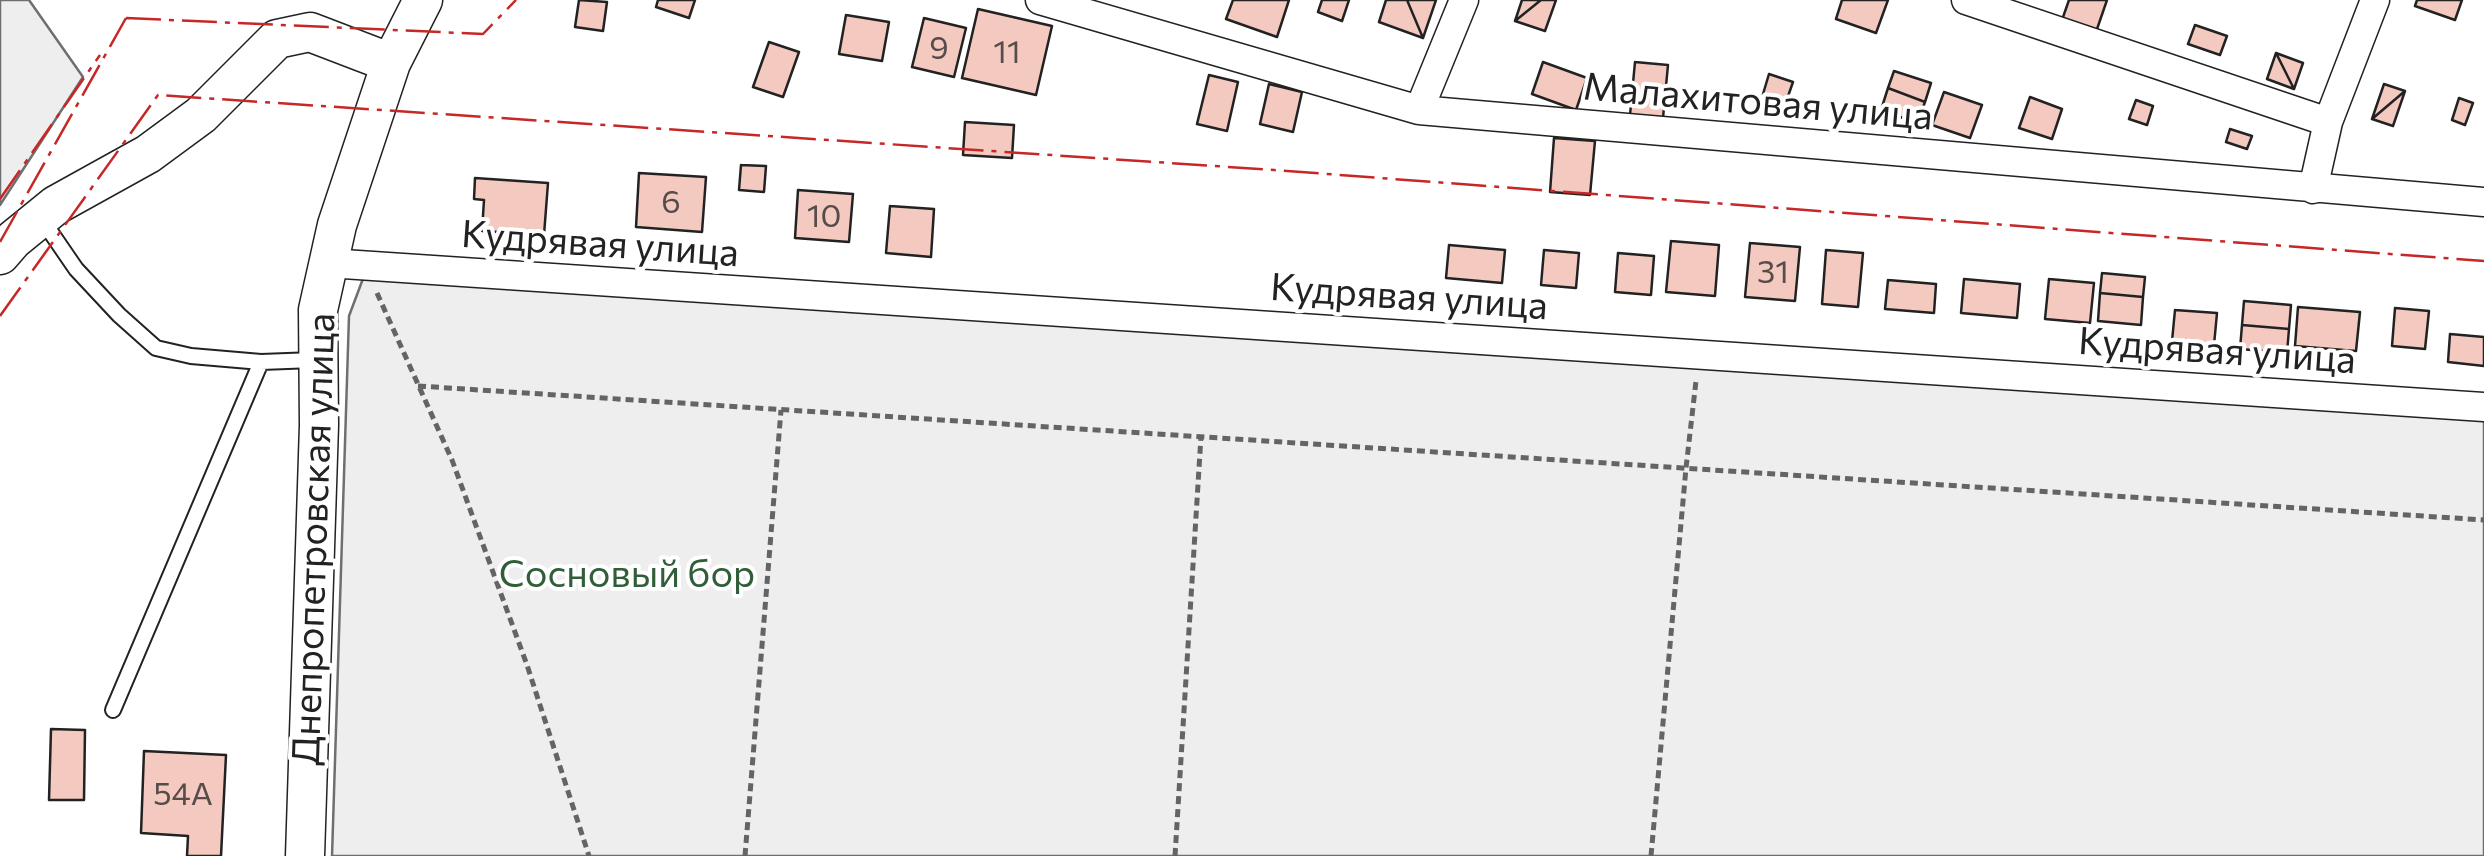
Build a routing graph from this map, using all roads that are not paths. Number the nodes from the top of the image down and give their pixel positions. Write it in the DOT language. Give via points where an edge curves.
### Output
graph roads {
  1 [pos="422,0"];
  2 [pos="1040,0"];
  3 [pos="1464,0"];
  4 [pos="1966,0"];
  5 [pos="2375,0"];
  6 [pos="392,63"];
  7 [pos="1420,110"];
  8 [pos="2328,122"];
  9 [pos="2313,188"];
  10 [pos="2484,202"];
  11 [pos="41,217"];
  12 [pos="0,255"];
  13 [pos="328,263"];
  14 [pos="318,360"];
  15 [pos="261,362"];
  16 [pos="2484,406"];
  17 [pos="113,710"];
  18 [pos="305,856"];
  1 -- 6 [label="street, Днепропетровская улица"];
  2 -- 7 [label="street, Малахитовая улица"];
  3 -- 7 [label="street"];
  4 -- 8 [label="street"];
  5 -- 8 [label="street"];
  6 -- 11 [label="street" via="310,32 277,40 188,124"];
  6 -- 13 [label="street, Днепропетровская улица"];
  7 -- 9 [label="street, Малахитовая улица"];
  8 -- 9 [label="street"];
  9 -- 10 [label="street, Малахитовая улица"];
  11 -- 12 [label="street"];
  11 -- 15 [label="lane" via="76,269 156,348"];
  13 -- 14 [label="street, Днепропетровская улица" via="318,310"];
  13 -- 16 [label="street, Кудрявая улица"];
  14 -- 15 [label="lane"];
  14 -- 18 [label="street, Днепропетровская улица"];
  15 -- 17 [label="lane"];
}
